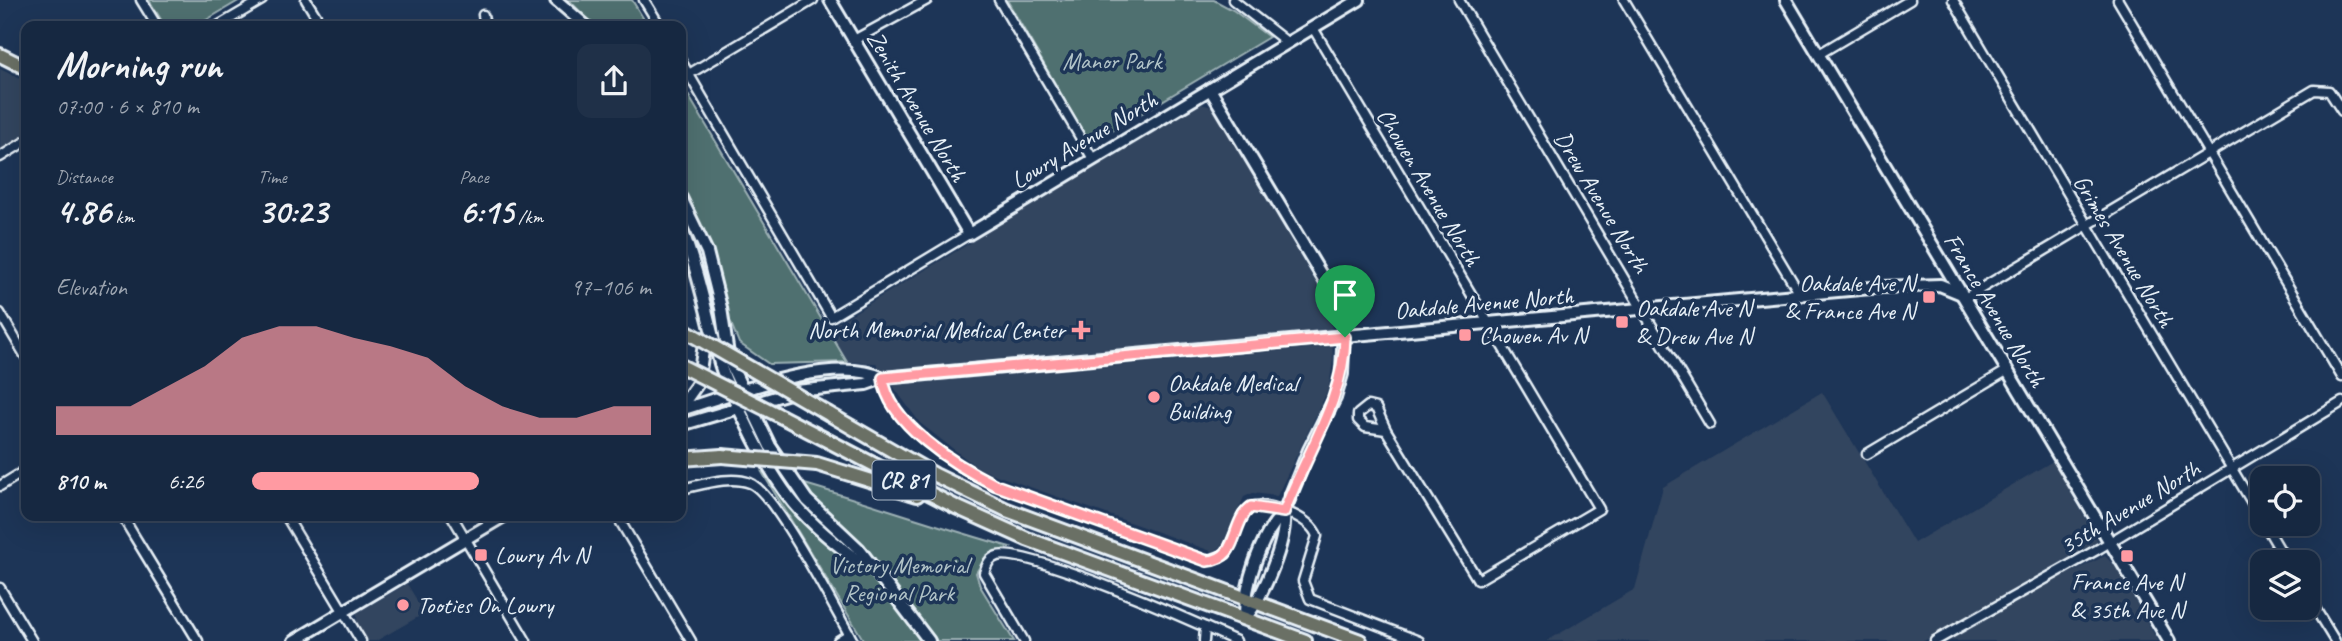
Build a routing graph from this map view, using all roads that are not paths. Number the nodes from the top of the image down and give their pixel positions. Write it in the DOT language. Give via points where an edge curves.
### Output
graph roads {
  1 [pos="141,0"];
  2 [pos="262,0"];
  3 [pos="306,0"];
  4 [pos="556,0"];
  5 [pos="644,0"];
  6 [pos="813,0"];
  7 [pos="830,0"];
  8 [pos="927,0"];
  9 [pos="999,0"];
  10 [pos="1233,0"];
  11 [pos="1359,0"];
  12 [pos="1459,0"];
  13 [pos="1624,0"];
  14 [pos="1786,0"];
  15 [pos="1910,0"];
  16 [pos="1953,0"];
  17 [pos="2118,0"];
  18 [pos="566,7"];
  19 [pos="483,15"];
  20 [pos="154,21"];
  21 [pos="226,21"];
  22 [pos="319,21"];
  23 [pos="484,21"];
  24 [pos="575,21"];
  25 [pos="581,21"];
  26 [pos="657,21"];
  27 [pos="1313,28"];
  28 [pos="854,40"];
  29 [pos="1288,43"];
  30 [pos="1819,54"];
  31 [pos="0,55"];
  32 [pos="21,66"];
  33 [pos="686,69"];
  34 [pos="689,74"];
  35 [pos="1210,89"];
  36 [pos="2342,111"];
  37 [pos="21,144"];
  38 [pos="2208,152"];
  39 [pos="0,156"];
  40 [pos="1093,159"];
  41 [pos="686,208"];
  42 [pos="2086,224"];
  43 [pos="969,234"];
  44 [pos="686,244"];
  45 [pos="1801,296"];
  46 [pos="1963,296"];
  47 [pos="702,297"];
  48 [pos="1643,309"];
  49 [pos="0,313"];
  50 [pos="1488,324"];
  51 [pos="686,331"];
  52 [pos="1345,337"];
  53 [pos="21,349"];
  54 [pos="686,369"];
  55 [pos="2008,370"];
  56 [pos="2342,377"];
  57 [pos="883,378"];
  58 [pos="738,392"];
  59 [pos="686,402"];
  60 [pos="2342,402"];
  61 [pos="751,405"];
  62 [pos="738,407"];
  63 [pos="686,408"];
  64 [pos="686,423"];
  65 [pos="1710,424"];
  66 [pos="1386,430"];
  67 [pos="1867,454"];
  68 [pos="686,459"];
  69 [pos="2231,468"];
  70 [pos="21,473"];
  71 [pos="0,485"];
  72 [pos="686,488"];
  73 [pos="2250,500"];
  74 [pos="1284,512"];
  75 [pos="125,521"];
  76 [pos="289,521"];
  77 [pos="455,521"];
  78 [pos="496,521"];
  79 [pos="619,521"];
  80 [pos="990,523"];
  81 [pos="465,540"];
  82 [pos="2109,542"];
  83 [pos="878,575"];
  84 [pos="0,588"];
  85 [pos="1244,598"];
  86 [pos="1257,603"];
  87 [pos="342,611"];
  88 [pos="2320,617"];
  89 [pos="1245,619"];
  90 [pos="1205,627"];
  91 [pos="851,638"];
  92 [pos="32,641"];
  93 [pos="198,641"];
  94 [pos="294,641"];
  95 [pos="361,641"];
  96 [pos="526,641"];
  97 [pos="691,641"];
  98 [pos="838,641"];
  99 [pos="929,641"];
  100 [pos="1024,641"];
  101 [pos="1204,641"];
  102 [pos="1236,641"];
  103 [pos="1305,641"];
  104 [pos="1360,641"];
  105 [pos="1419,641"];
  106 [pos="1935,641"];
  107 [pos="2169,641"];
  108 [pos="2335,641"];
  1 -- 20 [label="street"];
  2 -- 21 [label="street"];
  3 -- 22 [label="street"];
  4 -- 18 [label="street"];
  5 -- 26 [label="street"];
  6 -- 34 [label="street"];
  7 -- 28 [label="street, Zenith Avenue North"];
  8 -- 28 [label="street"];
  9 -- 40 [label="street"];
  10 -- 29 [label="street"];
  11 -- 27 [label="street, Lowry Avenue North"];
  12 -- 48 [label="street, Drew Avenue North"];
  13 -- 45 [label="street"];
  14 -- 30 [label="street, France Avenue North"];
  15 -- 30 [label="street"];
  16 -- 42 [label="street, Grimes Avenue North"];
  17 -- 38 [label="street"];
  18 -- 24 [label="street"];
  18 -- 25 [label="street"];
  19 -- 23 [label="street"];
  27 -- 29 [label="street, Lowry Avenue North"];
  27 -- 50 [label="street, Chowen Avenue North"];
  28 -- 43 [label="street, Zenith Avenue North"];
  29 -- 35 [label="street, Lowry Avenue North"];
  30 -- 46 [label="street, France Avenue North"];
  31 -- 32 [label="main road"];
  33 -- 34 [label="street"];
  34 -- 43 [label="street, Lowry Avenue North" via="831,317"];
  35 -- 40 [label="street, Lowry Avenue North"];
  35 -- 52 [label="street" via="1329,288 1344,322"];
  36 -- 38 [label="street" via="2324,89 2314,90"];
  37 -- 39 [label="street"];
  38 -- 42 [label="street"];
  38 -- 56 [label="street"];
  40 -- 43 [label="street, Lowry Avenue North"];
  41 -- 58 [label="street" via="707,252"];
  42 -- 46 [label="street"];
  42 -- 69 [label="street, Grimes Avenue North"];
  44 -- 47 [label="street"];
  45 -- 46 [label="street, Oakdale Avenue North" via="1940,285"];
  45 -- 48 [label="street, Oakdale Avenue North"];
  46 -- 55 [label="street, France Avenue North"];
  47 -- 58 [label="street" via="719,363"];
  47 -- 59 [label="street" via="705,351"];
  48 -- 50 [label="street, Oakdale Avenue North"];
  48 -- 65 [label="street, Drew Avenue North"];
  49 -- 53 [label="street"];
  50 -- 52 [label="street, Oakdale Avenue North"];
  50 -- 66 [label="street, Chowen Avenue North" via="1599,509 1478,580"];
  51 -- 85 [label="main road, CR 81, bridge" via="935,475 1054,528"];
  52 -- 57 [label="street, Oakdale Avenue North"];
  52 -- 74 [label="street" via="1335,398"];
  54 -- 80 [label="main road, CR 81, bridge"];
  55 -- 67 [label="street"];
  55 -- 82 [label="street, France Avenue North"];
  57 -- 58 [label="street, Oakdale Avenue North" via="870,372 833,372"];
  57 -- 61 [label="street, Oakdale Avenue North" via="796,391"];
  57 -- 74 [label="street" via="892,404 915,430 966,470 995,485 1207,561 1226,554 1251,507"];
  58 -- 61 [label="street"];
  58 -- 62 [label="street"];
  58 -- 63 [label="street, Oakdale Avenue North"];
  60 -- 69 [label="street, 35th Avenue North"];
  61 -- 62 [label="street, Oakdale Avenue North"];
  61 -- 83 [label="street" via="770,446 800,491 859,549"];
  62 -- 64 [label="street, Oakdale Avenue North"];
  62 -- 83 [label="street" via="788,499 819,530"];
  68 -- 80 [label="main road, bridge" via="722,456 817,464 909,491"];
  69 -- 73 [label="street, Grimes Avenue North"];
  69 -- 82 [label="street, 35th Avenue North"];
  70 -- 71 [label="street"];
  72 -- 91 [label="street" via="735,479 758,487"];
  74 -- 85 [label="street" via="1271,525"];
  74 -- 86 [label="street" via="1286,529"];
  74 -- 105 [label="street" via="1309,524 1317,536 1303,581 1310,599"];
  75 -- 93 [label="street"];
  76 -- 87 [label="street"];
  77 -- 81 [label="street"];
  78 -- 81 [label="street"];
  79 -- 97 [label="street"];
  80 -- 89 [label="main road, CR 81"];
  81 -- 87 [label="street"];
  81 -- 96 [label="street"];
  82 -- 106 [label="street, 35th Avenue North"];
  82 -- 107 [label="street, France Avenue North"];
  83 -- 99 [label="street"];
  84 -- 92 [label="street"];
  85 -- 86 [label="main road, CR 81"];
  85 -- 89 [label="street"];
  86 -- 89 [label="street"];
  86 -- 104 [label="main road, CR 81"];
  87 -- 94 [label="street"];
  87 -- 95 [label="street"];
  88 -- 108 [label="street"];
  89 -- 103 [label="main road, CR 81"];
  90 -- 100 [label="street" via="1017,555 1001,555 989,561 984,573"];
  90 -- 101 [label="street"];
  90 -- 102 [label="street"];
  91 -- 98 [label="street"];
}
